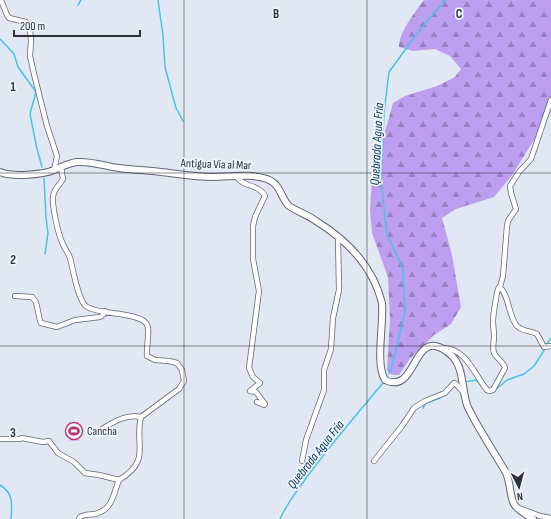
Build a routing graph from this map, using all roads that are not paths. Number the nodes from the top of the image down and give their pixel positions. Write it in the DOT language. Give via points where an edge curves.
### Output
graph roads {
  1 [pos="1,0"];
  2 [pos="551,100"];
  3 [pos="61,167"];
  4 [pos="54,171"];
  5 [pos="0,172"];
  6 [pos="236,176"];
  7 [pos="338,237"];
  8 [pos="500,287"];
  9 [pos="15,296"];
  10 [pos="105,311"];
  11 [pos="551,346"];
  12 [pos="442,348"];
  13 [pos="464,393"];
  14 [pos="256,402"];
  15 [pos="142,417"];
  16 [pos="102,429"];
  17 [pos="0,439"];
  18 [pos="302,461"];
  19 [pos="374,461"];
  20 [pos="119,480"];
  21 [pos="516,506"];
  22 [pos="551,518"];
  23 [pos="79,519"];
  24 [pos="533,519"];
  1 -- 4 [label="street" via="9,18 26,22 30,29 30,56 57,156"];
  2 -- 8 [label="street" via="531,159 510,186 516,209 507,226"];
  3 -- 4 [label="main road, Antigua Vía al Mar"];
  3 -- 6 [label="main road, Antigua Vía al Mar" via="82,162 195,176"];
  3 -- 10 [label="street" via="63,179 55,189 53,204 62,243 68,253 84,304"];
  4 -- 5 [label="main road, Antigua Vía al Mar" via="12,175"];
  6 -- 7 [label="main road, Antigua Vía al Mar" via="258,177 273,182 289,206 315,220"];
  6 -- 14 [label="street" via="241,182 262,191 265,196 253,226 253,260 259,291 249,368 253,377 260,383 250,390 256,392 265,404"];
  7 -- 12 [label="main road, Antigua Vía al Mar" via="359,257 379,294 382,311 381,363 382,376 385,380 401,381 423,350 431,346"];
  7 -- 18 [label="street" via="339,290 330,349 324,370 324,390 306,440"];
  8 -- 11 [label="street" via="516,324 523,330 537,334 544,347"];
  8 -- 12 [label="street" via="497,289 492,320 493,350 505,368 493,390 487,390 460,354 455,350"];
  9 -- 10 [label="street" via="35,299 40,321 57,327 75,320 100,317"];
  10 -- 15 [label="street" via="145,322 148,327 147,356 155,360 174,362 179,364 182,370 182,387"];
  12 -- 13 [label="main road" via="459,365"];
  13 -- 19 [label="street" via="454,383 445,393 414,408"];
  13 -- 21 [label="main road" via="468,407 506,472"];
  15 -- 16 [label="street" via="120,418"];
  15 -- 20 [label="street" via="137,463"];
  17 -- 20 [label="street" via="49,441 58,453 74,462 85,473"];
  20 -- 23 [label="street" via="107,509 100,513 84,515"];
  21 -- 22 [label="street"];
  21 -- 24 [label="main road"];
}
